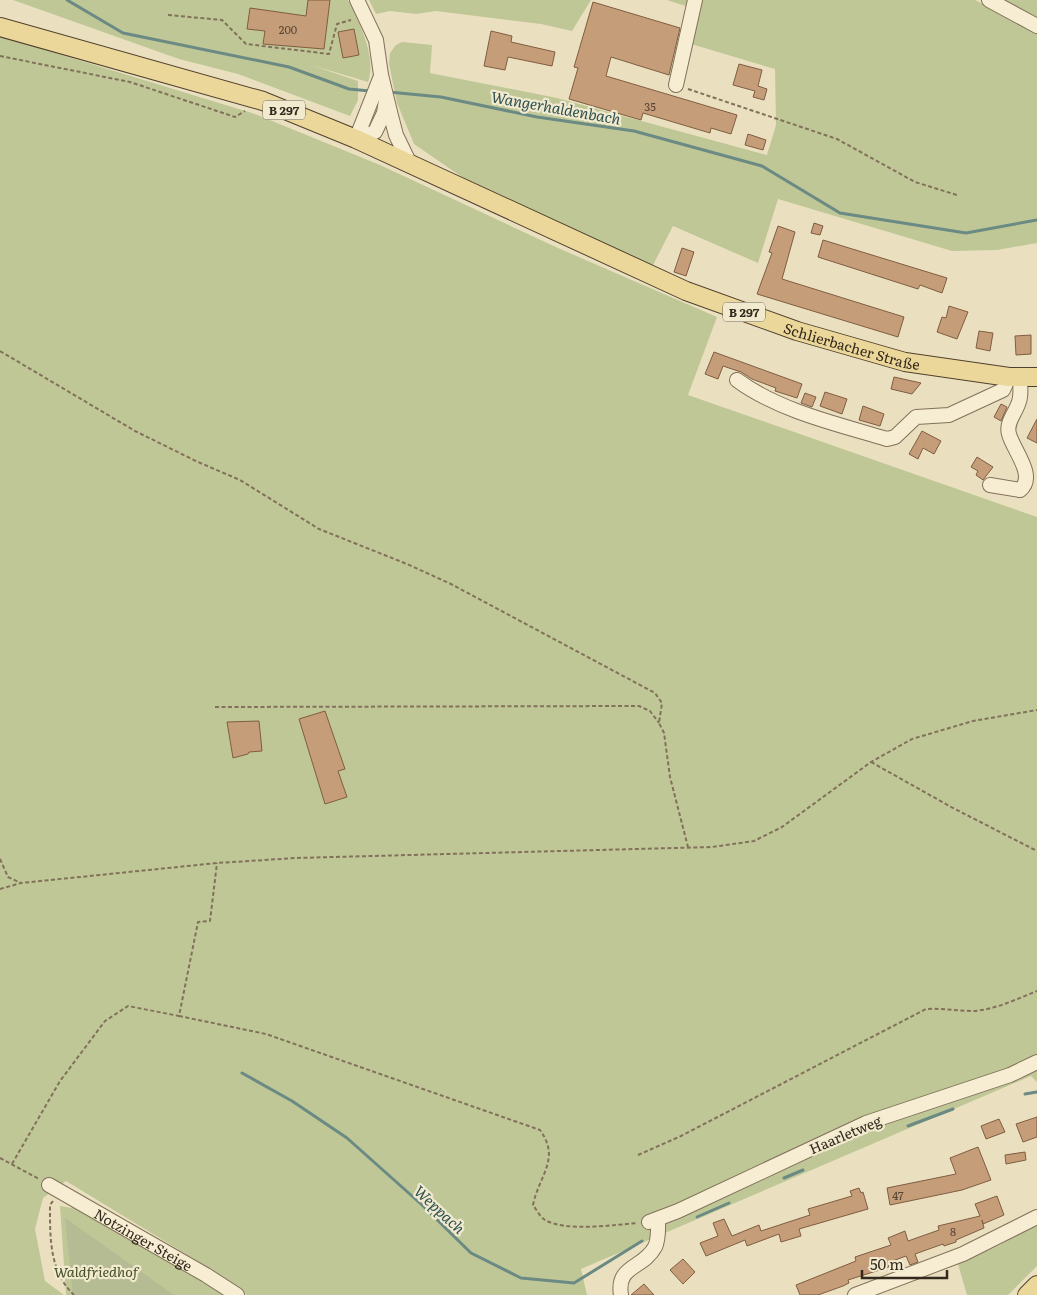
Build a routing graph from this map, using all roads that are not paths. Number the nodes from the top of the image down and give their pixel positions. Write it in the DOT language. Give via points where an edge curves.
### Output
graph roads {
  1 [pos="357,0"];
  2 [pos="695,0"];
  3 [pos="989,0"];
  4 [pos="1037,26"];
  5 [pos="0,27"];
  6 [pos="381,76"];
  7 [pos="676,85"];
  8 [pos="387,114"];
  9 [pos="356,138"];
  10 [pos="409,162"];
  11 [pos="1022,378"];
  12 [pos="737,380"];
  13 [pos="1037,390"];
  14 [pos="990,485"];
  15 [pos="1037,1062"];
  16 [pos="50,1185"];
  17 [pos="1037,1218"];
  18 [pos="1037,1285"];
  19 [pos="237,1295"];
  20 [pos="621,1295"];
  21 [pos="855,1295"];
  22 [pos="1027,1295"];
  1 -- 6 [label="street" via="376,40"];
  2 -- 7 [label="street"];
  3 -- 4 [label="street"];
  5 -- 9 [label="main road, B 297" via="263,101"];
  6 -- 8 [label="street"];
  6 -- 9 [label="street"];
  8 -- 9 [label="street" via="375,132"];
  8 -- 10 [label="street"];
  9 -- 10 [label="main road, B 297"];
  10 -- 11 [label="main road, Schlierbacher Straße / B 297" via="563,236 686,290 797,331 905,362"];
  11 -- 12 [label="street" via="949,415 916,417 895,437 887,439 793,408 751,391"];
  11 -- 13 [label="main road"];
  11 -- 14 [label="street" via="1020,399 1009,423 1009,434 1028,473 1027,481 1020,490"];
  15 -- 20 [label="street, Haarletweg" via="1010,1075 866,1123 654,1221 657,1242 654,1249 645,1260 623,1274 619,1284"];
  16 -- 19 [label="street, Notzinger Steige"];
  17 -- 21 [label="street" via="964,1254"];
  18 -- 22 [label="main road"];
}
